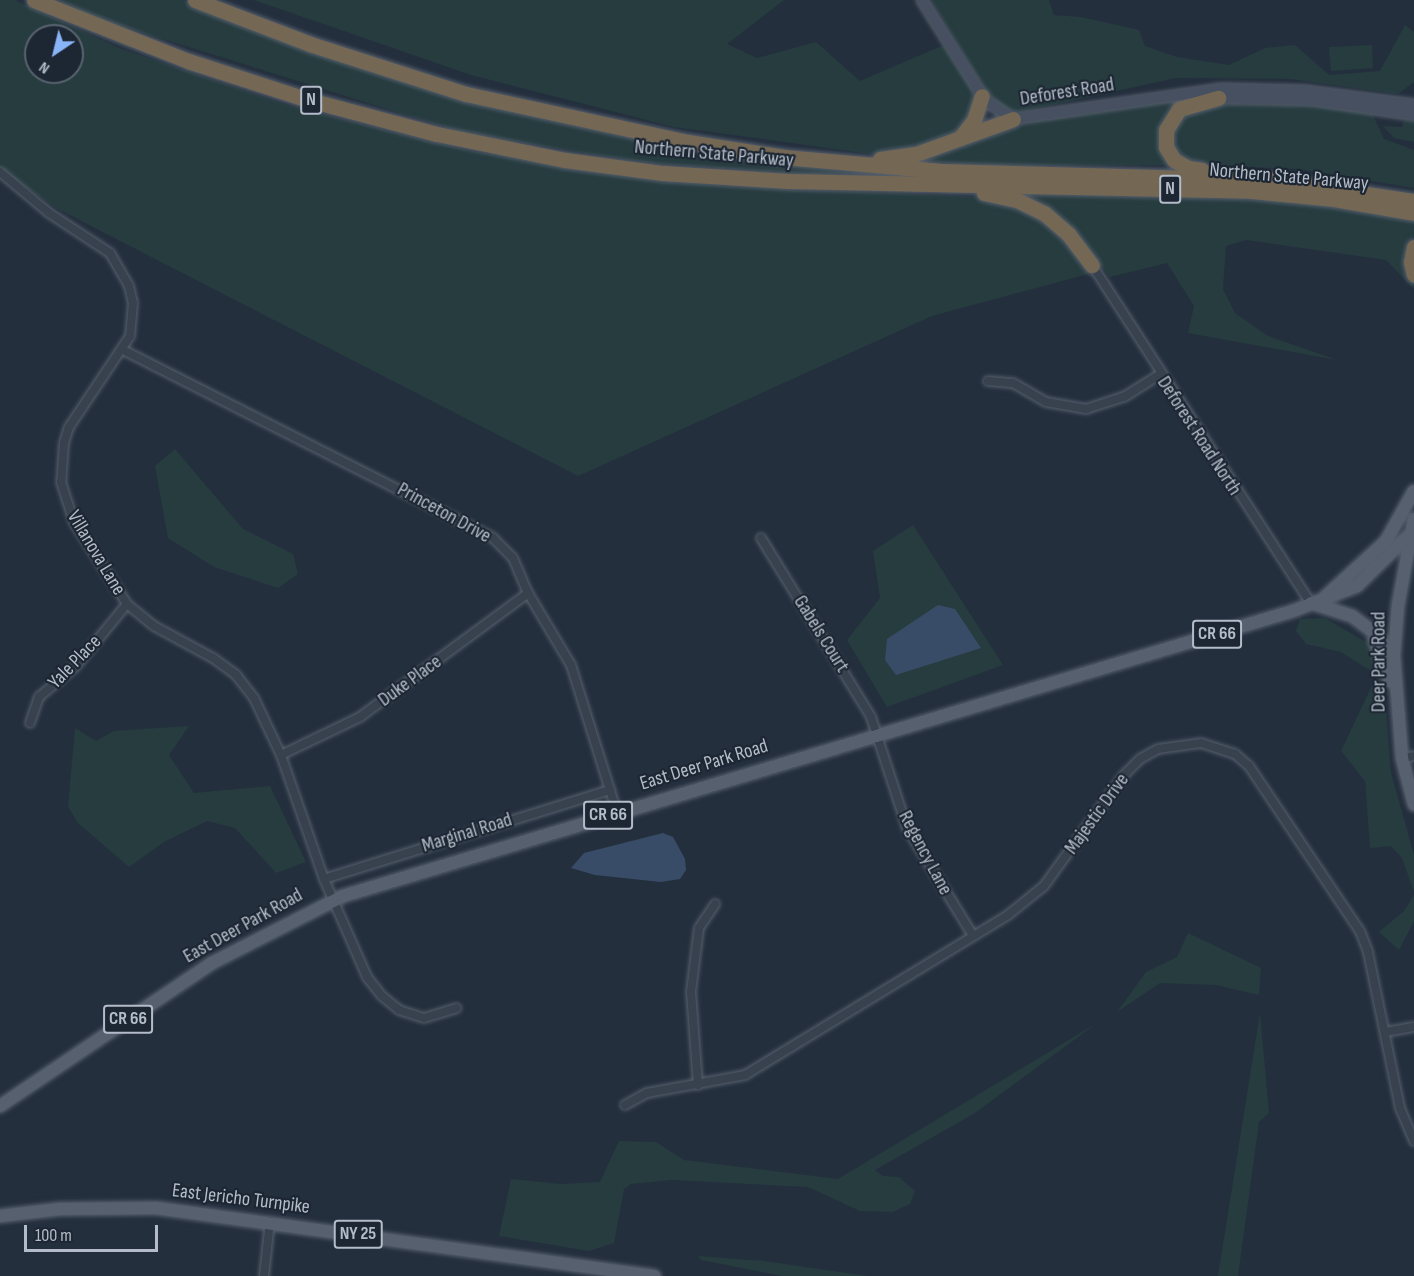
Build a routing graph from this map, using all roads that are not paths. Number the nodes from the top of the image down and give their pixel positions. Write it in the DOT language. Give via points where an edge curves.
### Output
graph roads {
  1 [pos="34,0"];
  2 [pos="195,0"];
  3 [pos="922,0"];
  4 [pos="1171,95"];
  5 [pos="982,96"];
  6 [pos="1218,98"];
  7 [pos="1414,105"];
  8 [pos="1414,115"];
  9 [pos="1013,119"];
  10 [pos="959,139"];
  11 [pos="784,157"];
  12 [pos="0,172"];
  13 [pos="1273,180"];
  14 [pos="925,184"];
  15 [pos="1414,201"];
  16 [pos="1414,213"];
  17 [pos="1414,248"];
  18 [pos="1092,265"];
  19 [pos="1414,274"];
  20 [pos="123,350"];
  21 [pos="1159,375"];
  22 [pos="988,381"];
  23 [pos="1414,492"];
  24 [pos="1414,519"];
  25 [pos="1409,535"];
  26 [pos="761,538"];
  27 [pos="528,593"];
  28 [pos="1325,597"];
  29 [pos="127,603"];
  30 [pos="1311,603"];
  31 [pos="1366,625"];
  32 [pos="1394,656"];
  33 [pos="1396,706"];
  34 [pos="30,723"];
  35 [pos="878,733"];
  36 [pos="282,755"];
  37 [pos="1408,757"];
  38 [pos="610,790"];
  39 [pos="1414,804"];
  40 [pos="617,813"];
  41 [pos="324,879"];
  42 [pos="334,900"];
  43 [pos="716,904"];
  44 [pos="972,934"];
  45 [pos="457,1008"];
  46 [pos="1414,1027"];
  47 [pos="1385,1032"];
  48 [pos="698,1085"];
  49 [pos="0,1106"];
  50 [pos="625,1106"];
  51 [pos="1414,1141"];
  52 [pos="0,1216"];
  53 [pos="270,1221"];
  54 [pos="264,1276"];
  55 [pos="654,1276"];
  1 -- 14 [label="highway, Northern State Parkway / N" via="249,81 384,121 491,146 565,160 695,175"];
  2 -- 11 [label="highway, Northern State Parkway / N" via="310,44 466,94 623,130"];
  3 -- 5 [label="street, Deforest Road"];
  4 -- 6 [label="street, Deforest Road"];
  4 -- 7 [label="street, Deforest Road" via="1207,90 1286,90"];
  4 -- 9 [label="street, Deforest Road"];
  5 -- 9 [label="street, Deforest Road" via="996,111"];
  5 -- 10 [label="highway" via="974,120"];
  6 -- 8 [label="street, Deforest Road" via="1313,100"];
  6 -- 13 [label="highway" via="1184,106 1172,116 1165,135 1168,153 1188,168"];
  9 -- 10 [label="highway"];
  10 -- 11 [label="highway" via="888,159"];
  11 -- 13 [label="highway, Northern State Parkway / N" via="963,172"];
  12 -- 20 [label="street, Villanova Lane" via="49,213 97,241 121,269 133,303 130,336"];
  13 -- 15 [label="highway, Northern State Parkway / N"];
  14 -- 16 [label="highway, Northern State Parkway / N" via="1262,192"];
  14 -- 18 [label="highway" via="1026,203 1062,227"];
  17 -- 19 [label="highway"];
  18 -- 21 [label="street, Deforest Road North"];
  20 -- 27 [label="street, Princeton Drive" via="474,527 513,558"];
  20 -- 29 [label="street, Villanova Lane" via="69,427 60,461 61,482 74,522"];
  21 -- 22 [label="street" via="1124,396 1086,409 1046,402 1013,383"];
  21 -- 30 [label="street, Deforest Road North"];
  23 -- 28 [label="main road, East Deer Park Road / CR 66" via="1386,541"];
  24 -- 25 [label="main road, Deer Park Road"];
  25 -- 28 [label="main road, East Deer Park Road / CR 66" via="1357,586"];
  25 -- 32 [label="main road, Deer Park Road"];
  26 -- 35 [label="street, Gabels Court" via="842,666"];
  27 -- 36 [label="street, Duke Place" via="360,717"];
  27 -- 38 [label="street, Princeton Drive" via="580,686"];
  28 -- 30 [label="main road, East Deer Park Road / CR 66"];
  29 -- 34 [label="street, Yale Place" via="76,666 39,697"];
  29 -- 36 [label="street, Villanova Lane" via="154,626 236,675 254,698"];
  30 -- 31 [label="main road" via="1352,616"];
  30 -- 35 [label="main road, East Deer Park Road / CR 66" via="1122,664"];
  31 -- 32 [label="main road"];
  31 -- 33 [label="main road" via="1386,662"];
  32 -- 33 [label="main road, Deer Park Road"];
  33 -- 37 [label="main road, Deer Park Road"];
  35 -- 40 [label="main road, East Deer Park Road / CR 66"];
  35 -- 44 [label="street, Regency Lane" via="907,828"];
  36 -- 41 [label="street, Villanova Lane"];
  37 -- 39 [label="main road, Deer Park Road"];
  38 -- 40 [label="street, Princeton Drive"];
  38 -- 41 [label="street, Marginal Road"];
  40 -- 42 [label="main road, East Deer Park Road / CR 66"];
  41 -- 42 [label="street, Villanova Lane"];
  42 -- 45 [label="street, Villanova Lane" via="367,977 382,996 399,1010 424,1018"];
  42 -- 49 [label="main road, East Deer Park Road / CR 66" via="212,963"];
  43 -- 48 [label="street" via="699,928 690,992"];
  44 -- 47 [label="street, Majestic Drive" via="1008,915 1044,886 1124,775 1140,759 1158,748 1201,742 1234,754 1249,766 1345,904 1368,952"];
  44 -- 48 [label="street, Majestic Drive" via="746,1075"];
  46 -- 47 [label="street"];
  47 -- 51 [label="street, Majestic Drive" via="1400,1108"];
  48 -- 50 [label="street, Majestic Drive" via="647,1093"];
  52 -- 53 [label="main road, East Jericho Turnpike / NY 25" via="60,1209 156,1208"];
  53 -- 54 [label="street"];
  53 -- 55 [label="main road, East Jericho Turnpike / NY 25"];
}
